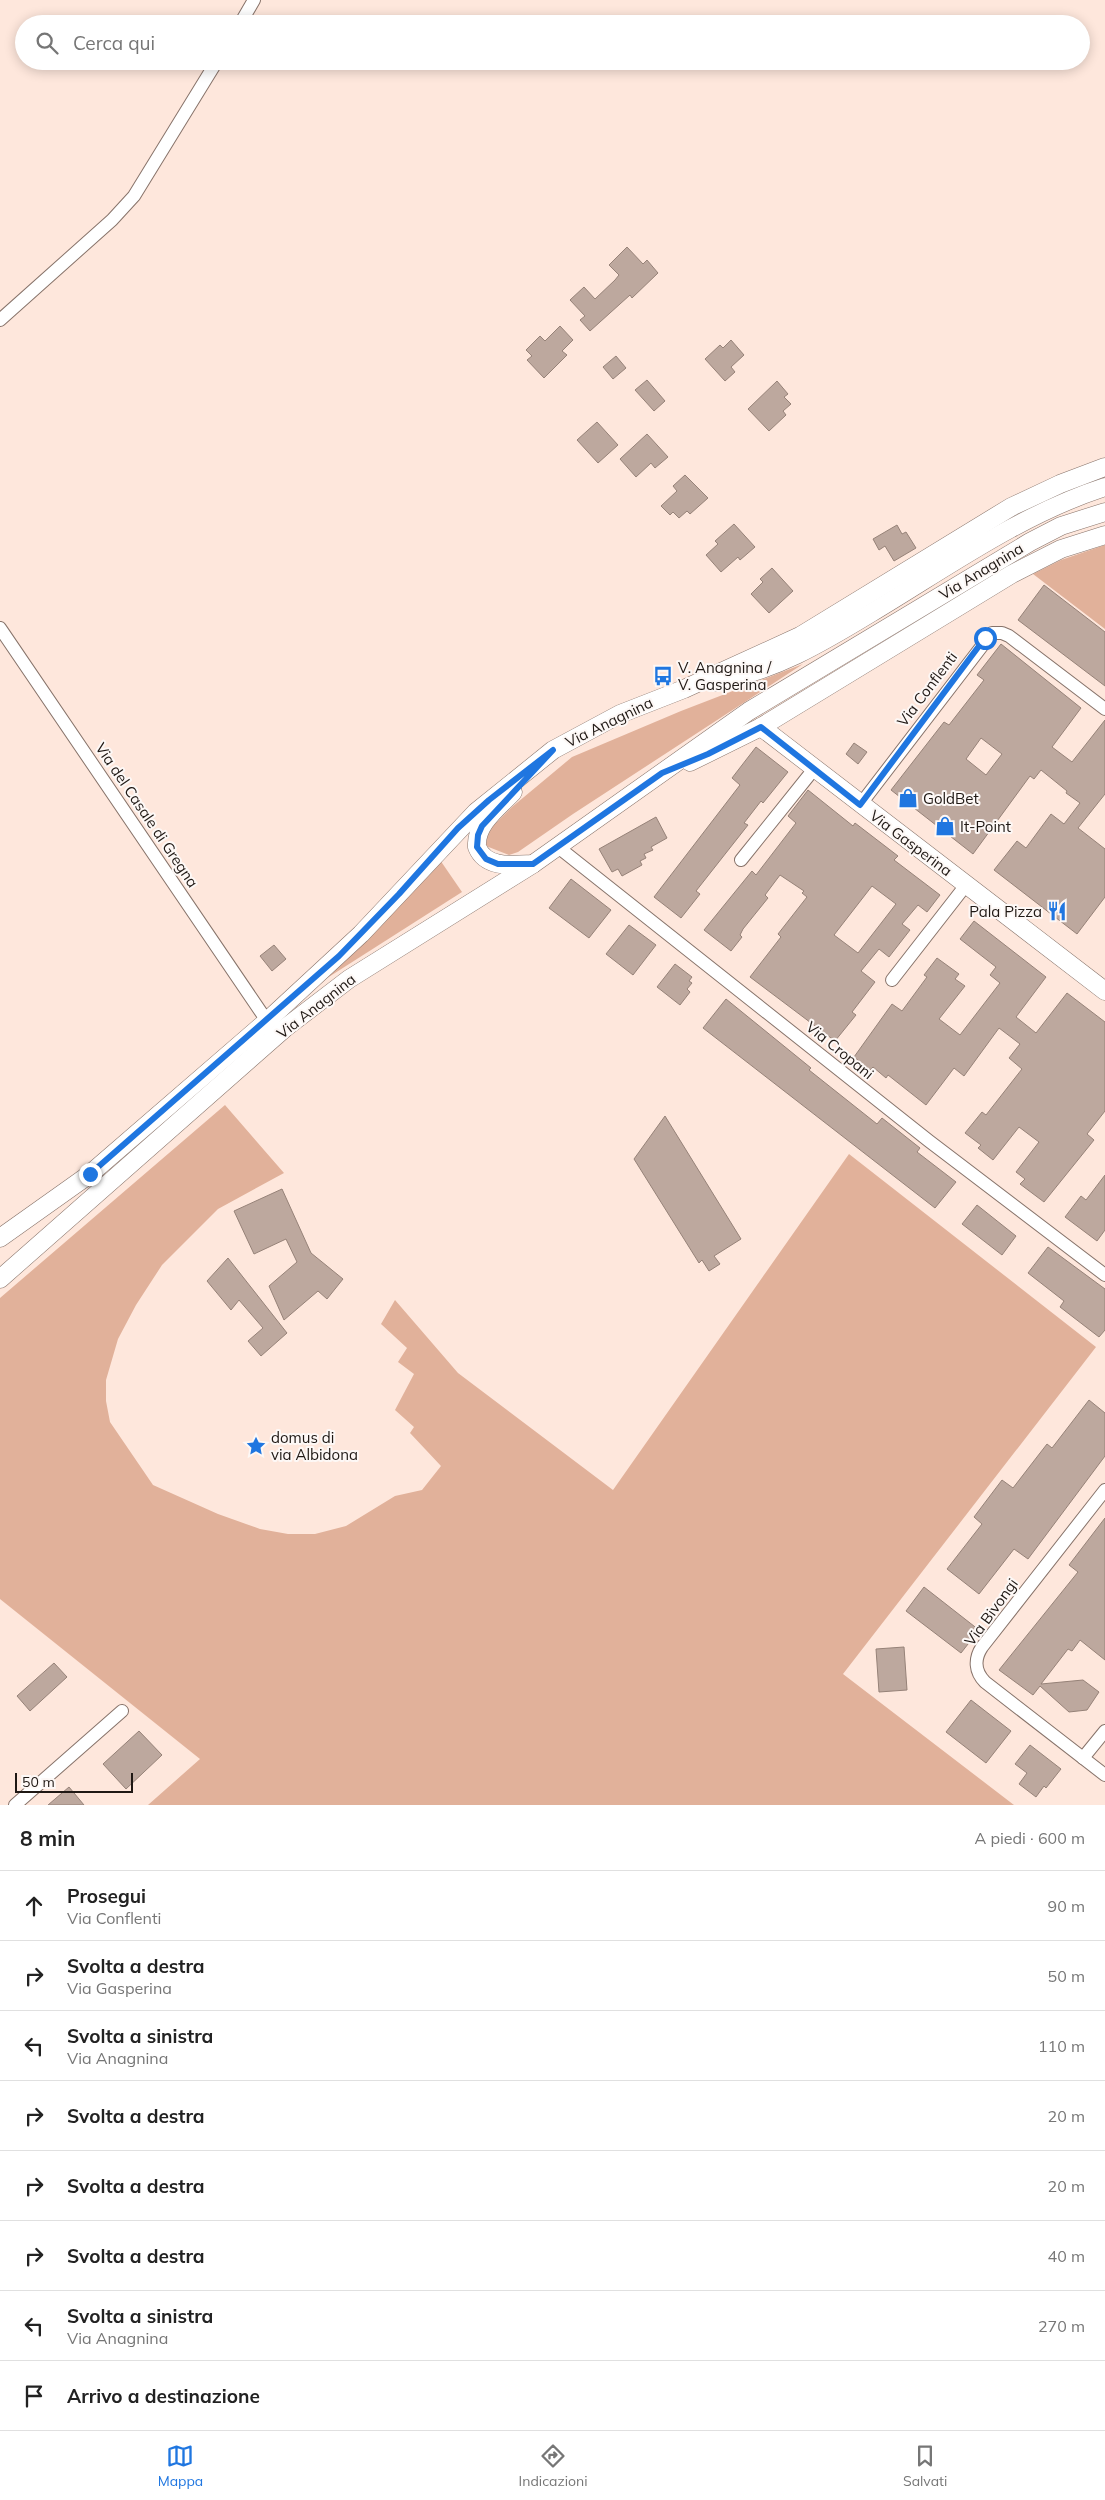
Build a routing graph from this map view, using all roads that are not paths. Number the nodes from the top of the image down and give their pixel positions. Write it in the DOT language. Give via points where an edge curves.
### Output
graph roads {
  1 [pos="254,0"];
  2 [pos="245,15"];
  3 [pos="211,70"];
  4 [pos="0,320"];
  5 [pos="1105,467"];
  6 [pos="1105,487"];
  7 [pos="1105,512"];
  8 [pos="1105,535"];
  9 [pos="0,628"];
  10 [pos="684,689"];
  11 [pos="1105,709"];
  12 [pos="761,727"];
  13 [pos="553,750"];
  14 [pos="814,769"];
  15 [pos="662,773"];
  16 [pos="860,805"];
  17 [pos="558,847"];
  18 [pos="741,860"];
  19 [pos="533,864"];
  20 [pos="966,885"];
  21 [pos="892,980"];
  22 [pos="1105,991"];
  23 [pos="267,1021"];
  24 [pos="0,1238"];
  25 [pos="1105,1275"];
  26 [pos="0,1279"];
  27 [pos="1105,1490"];
  28 [pos="122,1711"];
  29 [pos="1105,1731"];
  30 [pos="1083,1758"];
  31 [pos="1105,1775"];
  32 [pos="15,1805"];
  1 -- 2 [label="street"];
  3 -- 4 [label="street" via="134,196 112,220"];
  5 -- 10 [label="main road, Via Anagnina" via="1011,507 800,636"];
  6 -- 10 [label="main road, Via Anagnina" via="1063,503 1005,533 791,659 740,677"];
  7 -- 15 [label="main road, Via Anagnina" via="1049,532 1006,555 749,712"];
  8 -- 12 [label="main road, Via Anagnina" via="1060,549 1018,570"];
  9 -- 23 [label="street, Via del Casale di Gregna"];
  10 -- 13 [label="main road, Via Anagnina" via="620,714"];
  11 -- 16 [label="street, Via Conflenti" via="1009,636 992,633"];
  12 -- 14 [label="main road, Via Gasperina"];
  12 -- 15 [label="main road, Via Anagnina" via="714,752"];
  13 -- 19 [label="main road" via="482,826 476,841 478,851 490,861 503,865"];
  13 -- 23 [label="main road, Via Anagnina" via="476,812 361,934"];
  14 -- 16 [label="main road, Via Gasperina"];
  14 -- 18 [label="street"];
  15 -- 17 [label="main road, Via Anagnina"];
  16 -- 20 [label="main road, Via Gasperina"];
  17 -- 19 [label="main road, Via Anagnina"];
  17 -- 25 [label="street, Via Cropani" via="929,1141"];
  19 -- 26 [label="main road, Via Anagnina" via="327,994"];
  20 -- 21 [label="street, Via Gasperina"];
  20 -- 22 [label="main road, Via Gasperina"];
  23 -- 24 [label="main road, Via Anagnina" via="90,1174"];
  27 -- 30 [label="street, Via Bivongi" via="982,1647 976,1660 978,1673 985,1682"];
  28 -- 32 [label="street"];
  29 -- 30 [label="street"];
  30 -- 31 [label="street, Via Bivongi"];
}
